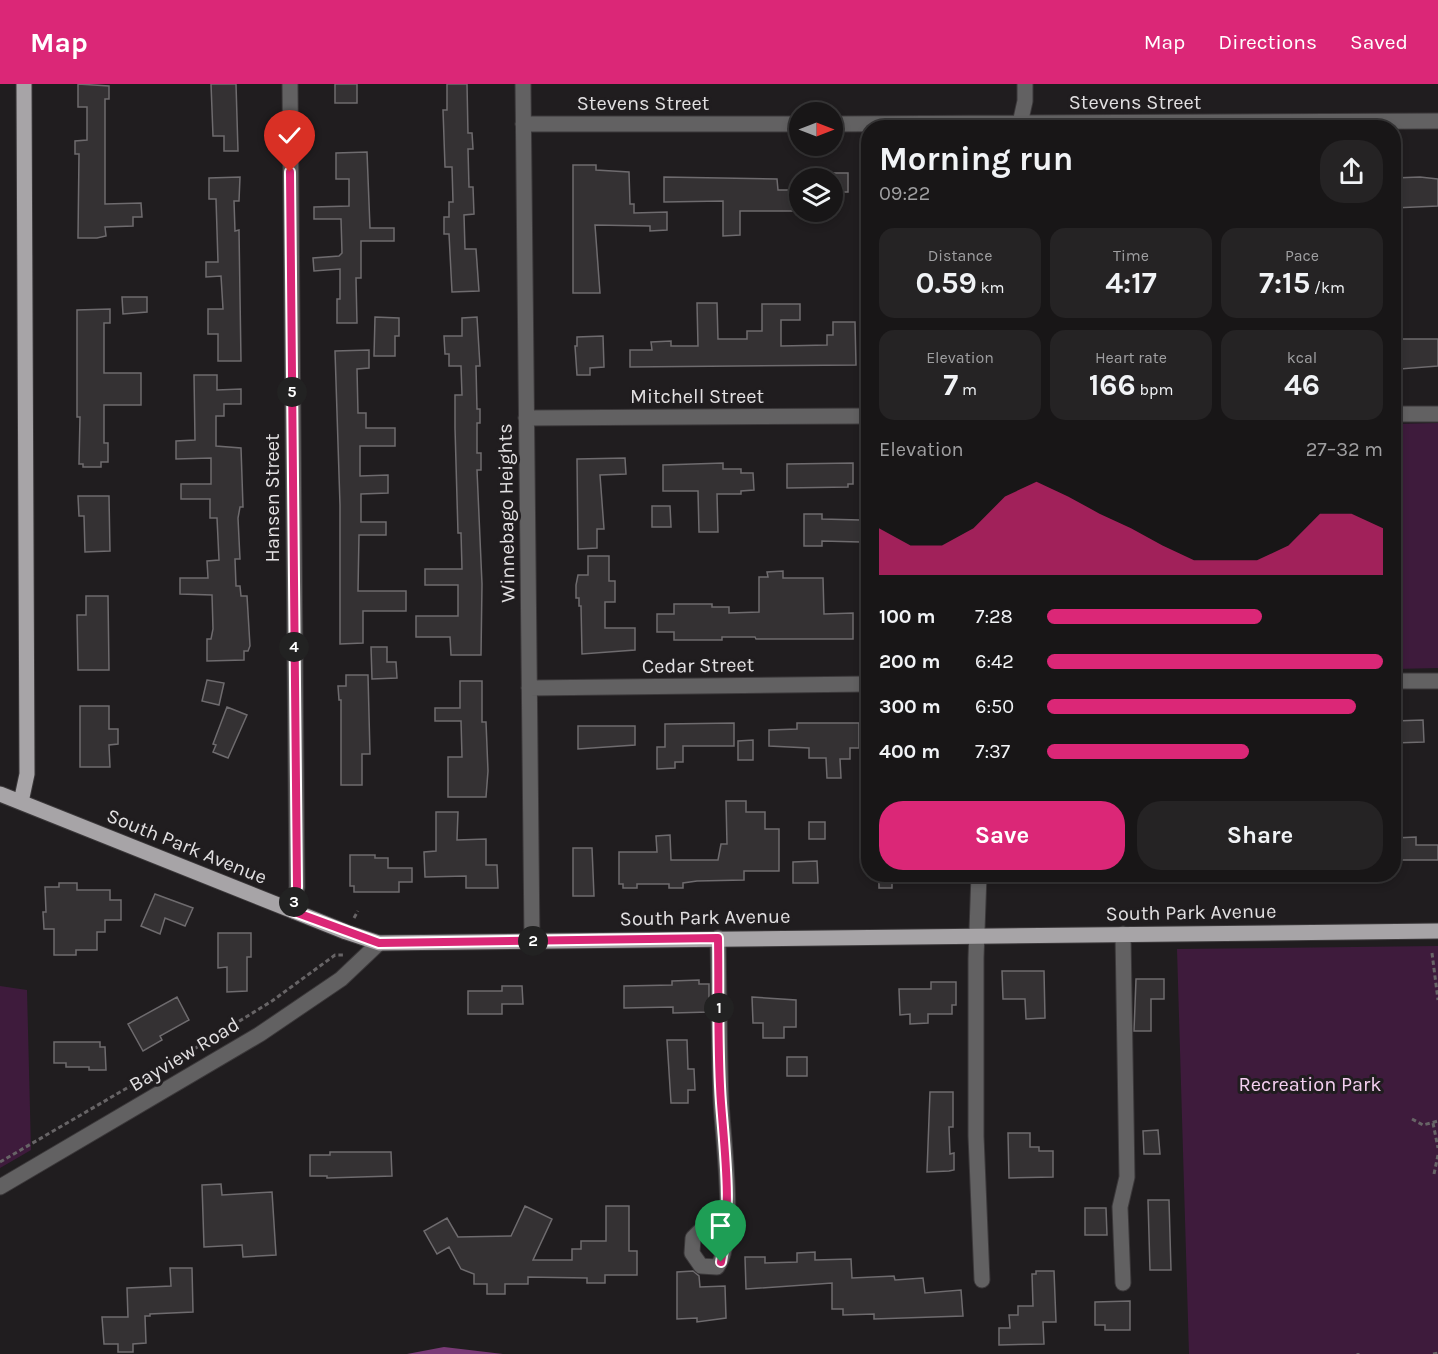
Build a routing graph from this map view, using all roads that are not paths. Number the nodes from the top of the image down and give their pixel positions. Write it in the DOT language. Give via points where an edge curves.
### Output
graph roads {
  1 [pos="24,84"];
  2 [pos="290,84"];
  3 [pos="523,84"];
  4 [pos="1025,84"];
  5 [pos="1020,120"];
  6 [pos="1401,121"];
  7 [pos="1438,121"];
  8 [pos="523,124"];
  9 [pos="789,124"];
  10 [pos="843,124"];
  11 [pos="861,124"];
  12 [pos="1401,414"];
  13 [pos="1438,414"];
  14 [pos="861,416"];
  15 [pos="526,418"];
  16 [pos="1401,681"];
  17 [pos="1438,681"];
  18 [pos="861,684"];
  19 [pos="529,688"];
  20 [pos="0,794"];
  21 [pos="21,802"];
  22 [pos="980,882"];
  23 [pos="292,911"];
  24 [pos="1438,931"];
  25 [pos="1123,934"];
  26 [pos="978,935"];
  27 [pos="718,938"];
  28 [pos="532,941"];
  29 [pos="379,943"];
  30 [pos="0,1187"];
  31 [pos="726,1224"];
  32 [pos="982,1280"];
  33 [pos="1123,1283"];
  1 -- 21 [label="main road" via="27,774"];
  2 -- 23 [label="street, Hansen Street" via="297,887"];
  3 -- 8 [label="street, Winnebago Heights"];
  4 -- 5 [label="street"];
  6 -- 7 [label="street, Stevens Street"];
  8 -- 9 [label="street, Stevens Street"];
  8 -- 15 [label="street, Winnebago Heights"];
  10 -- 11 [label="street, Stevens Street"];
  12 -- 13 [label="street"];
  14 -- 15 [label="street, Mitchell Street"];
  15 -- 19 [label="street, Winnebago Heights"];
  16 -- 17 [label="street"];
  18 -- 19 [label="street, Cedar Street"];
  19 -- 28 [label="street, Winnebago Heights"];
  20 -- 21 [label="main road, South Park Avenue"];
  21 -- 23 [label="main road, South Park Avenue"];
  22 -- 26 [label="street"];
  23 -- 29 [label="main road, South Park Avenue"];
  24 -- 25 [label="main road, South Park Avenue"];
  25 -- 26 [label="main road, South Park Avenue"];
  25 -- 33 [label="street" via="1127,1177 1120,1207"];
  26 -- 27 [label="main road, South Park Avenue"];
  26 -- 32 [label="street" via="976,1136"];
  27 -- 28 [label="main road, South Park Avenue"];
  27 -- 31 [label="street"];
  28 -- 29 [label="main road, South Park Avenue"];
  29 -- 30 [label="street, Bayview Road" via="341,979 261,1034"];
}
